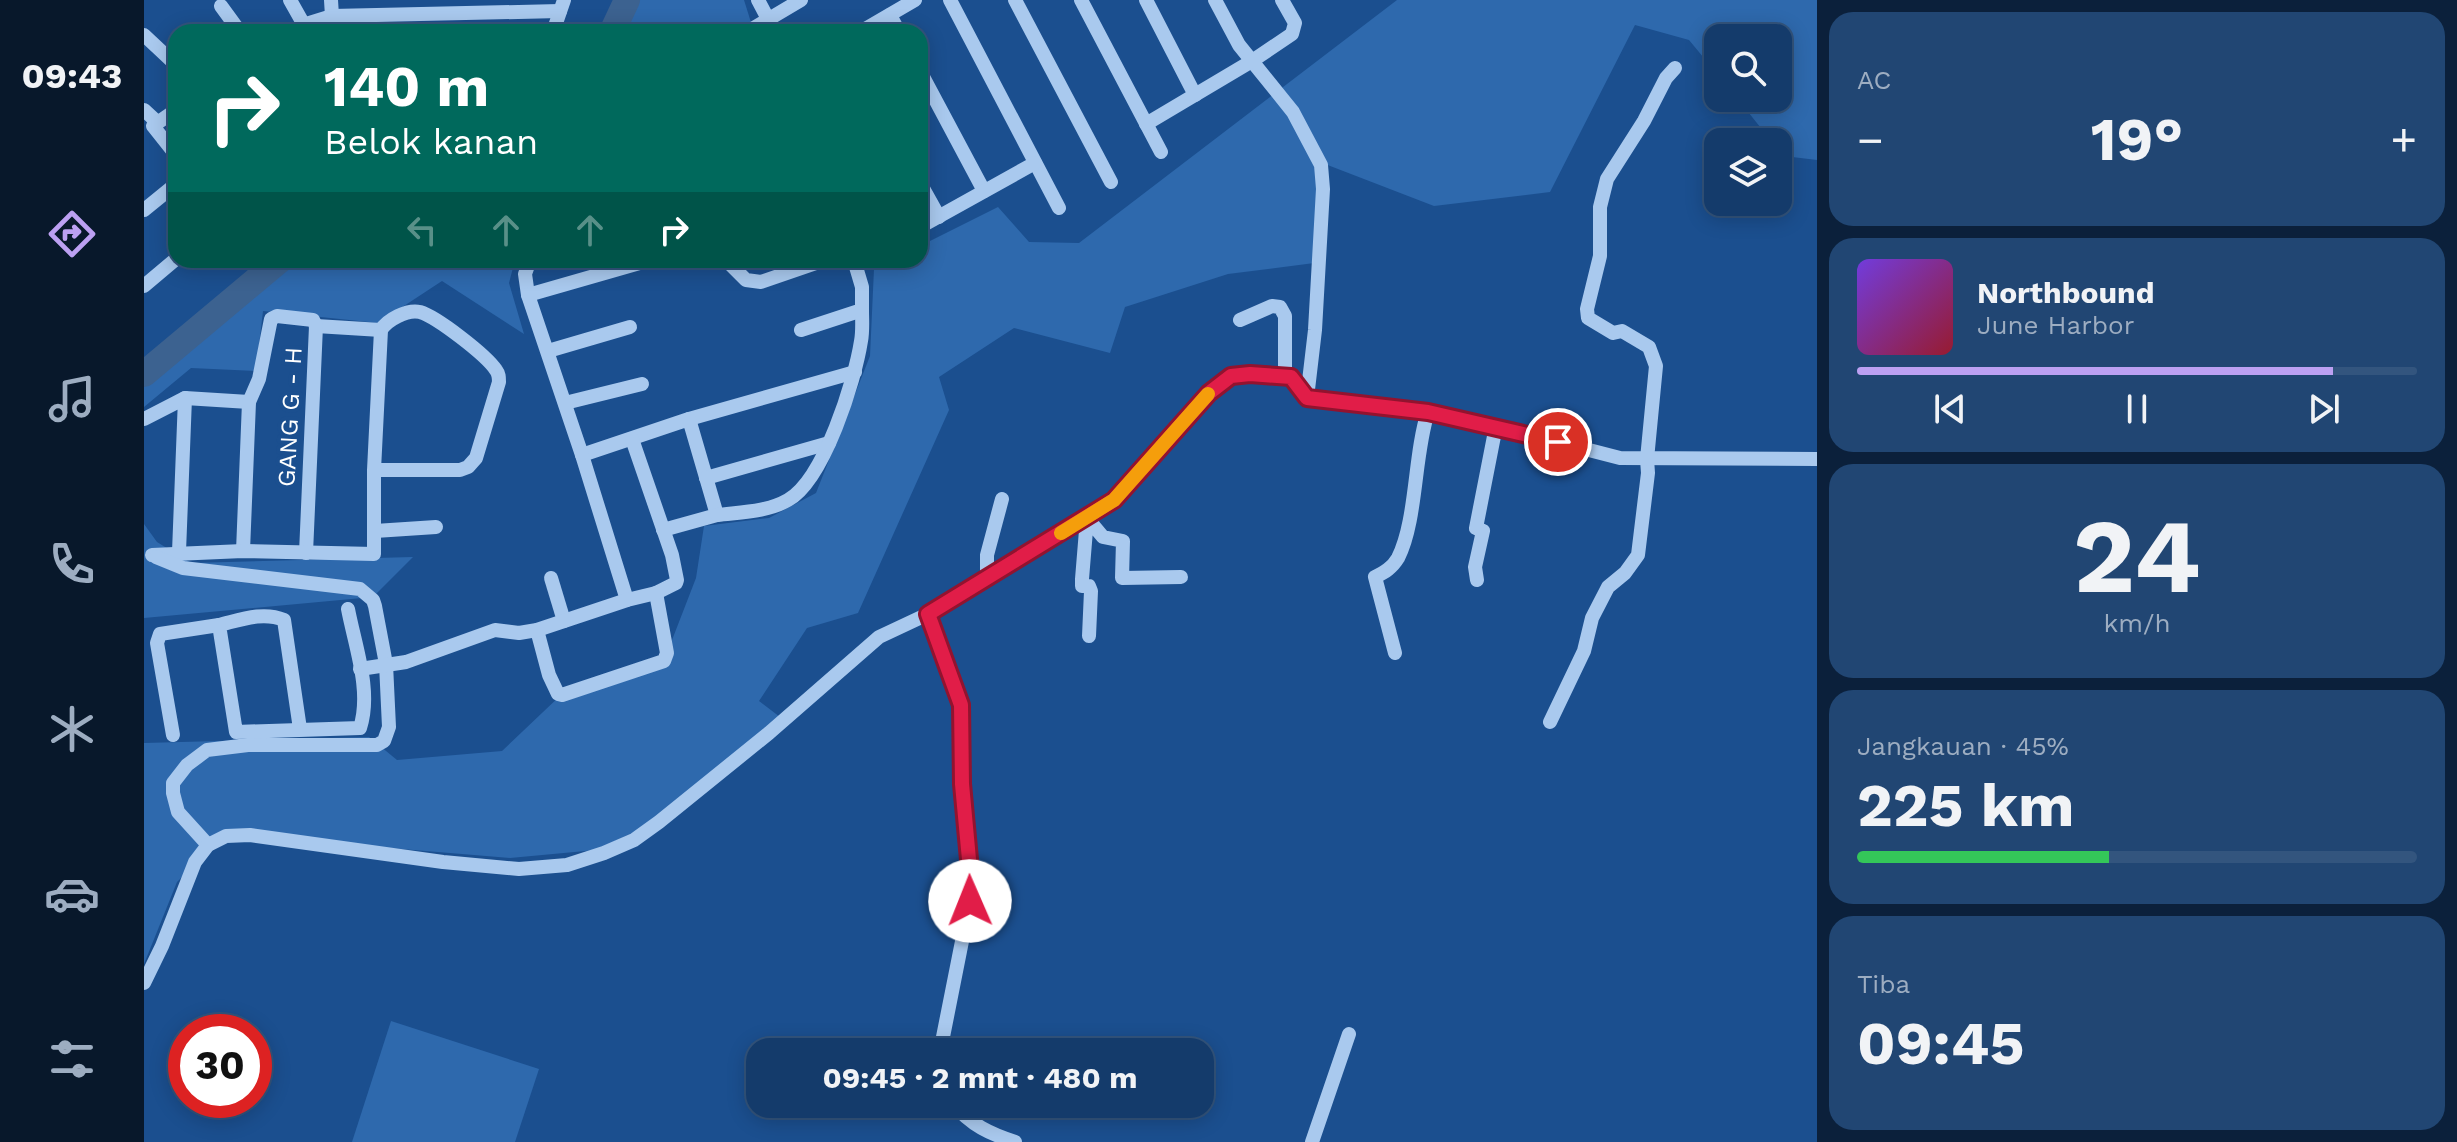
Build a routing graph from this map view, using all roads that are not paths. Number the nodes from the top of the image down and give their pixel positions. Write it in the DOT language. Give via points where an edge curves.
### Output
graph roads {
  1 [pos="290,0"];
  2 [pos="331,0"];
  3 [pos="758,0"];
  4 [pos="801,0"];
  5 [pos="915,0"];
  6 [pos="950,0"];
  7 [pos="1015,0"];
  8 [pos="1081,0"];
  9 [pos="1146,0"];
  10 [pos="1215,0"];
  11 [pos="1282,0"];
  12 [pos="562,5"];
  13 [pos="221,6"];
  14 [pos="890,15"];
  15 [pos="332,16"];
  16 [pos="768,19"];
  17 [pos="234,24"];
  18 [pos="299,24"];
  19 [pos="314,24"];
  20 [pos="332,24"];
  21 [pos="556,24"];
  22 [pos="760,24"];
  23 [pos="874,24"];
  24 [pos="895,24"];
  25 [pos="144,35"];
  26 [pos="168,58"];
  27 [pos="1252,61"];
  28 [pos="1675,68"];
  29 [pos="928,86"];
  30 [pos="1195,95"];
  31 [pos="144,110"];
  32 [pos="1146,124"];
  33 [pos="152,128"];
  34 [pos="168,146"];
  35 [pos="1161,152"];
  36 [pos="1035,163"];
  37 [pos="1111,182"];
  38 [pos="168,190"];
  39 [pos="984,191"];
  40 [pos="928,197"];
  41 [pos="1059,208"];
  42 [pos="144,210"];
  43 [pos="939,217"];
  44 [pos="928,223"];
  45 [pos="168,266"];
  46 [pos="527,268"];
  47 [pos="622,268"];
  48 [pos="734,268"];
  49 [pos="802,268"];
  50 [pos="856,268"];
  51 [pos="144,286"];
  52 [pos="528,295"];
  53 [pos="862,310"];
  54 [pos="1240,320"];
  55 [pos="316,326"];
  56 [pos="630,327"];
  57 [pos="381,330"];
  58 [pos="801,330"];
  59 [pos="548,351"];
  60 [pos="855,372"];
  61 [pos="1291,377"];
  62 [pos="642,384"];
  63 [pos="185,398"];
  64 [pos="1307,398"];
  65 [pos="249,402"];
  66 [pos="565,403"];
  67 [pos="1428,412"];
  68 [pos="144,419"];
  69 [pos="689,419"];
  70 [pos="1496,426"];
  71 [pos="632,439"];
  72 [pos="829,443"];
  73 [pos="582,455"];
  74 [pos="1647,459"];
  75 [pos="1817,459"];
  76 [pos="374,470"];
  77 [pos="706,478"];
  78 [pos="1002,499"];
  79 [pos="717,515"];
  80 [pos="1087,518"];
  81 [pos="436,527"];
  82 [pos="663,530"];
  83 [pos="375,531"];
  84 [pos="243,551"];
  85 [pos="179,552"];
  86 [pos="148,553"];
  87 [pos="306,553"];
  88 [pos="1181,577"];
  89 [pos="551,578"];
  90 [pos="987,580"];
  91 [pos="1477,580"];
  92 [pos="656,593"];
  93 [pos="627,600"];
  94 [pos="348,609"];
  95 [pos="928,614"];
  96 [pos="564,621"];
  97 [pos="219,625"];
  98 [pos="537,630"];
  99 [pos="1089,636"];
  100 [pos="1395,653"];
  101 [pos="386,664"];
  102 [pos="360,669"];
  103 [pos="1550,722"];
  104 [pos="300,729"];
  105 [pos="173,735"];
  106 [pos="208,845"];
  107 [pos="144,983"];
  108 [pos="1349,1034"];
  109 [pos="943,1038"];
  110 [pos="966,1118"];
  111 [pos="1015,1142"];
  112 [pos="1312,1142"];
  1 -- 18 [label="street"];
  2 -- 15 [label="street"];
  3 -- 16 [label="street"];
  4 -- 16 [label="street"];
  5 -- 14 [label="street"];
  6 -- 36 [label="street"];
  7 -- 37 [label="street"];
  8 -- 32 [label="street"];
  9 -- 30 [label="street"];
  10 -- 27 [label="street"];
  11 -- 27 [label="street" via="1295,28"];
  12 -- 15 [label="street"];
  12 -- 21 [label="street"];
  13 -- 17 [label="street"];
  14 -- 23 [label="street"];
  14 -- 24 [label="street"];
  15 -- 19 [label="street"];
  15 -- 20 [label="street"];
  16 -- 22 [label="street"];
  25 -- 26 [label="street"];
  27 -- 30 [label="street"];
  27 -- 64 [label="street" via="1293,112 1321,165"];
  28 -- 74 [label="street" via="1607,179 1600,207 1600,256 1587,309 1593,323 1613,333 1622,331 1649,347 1656,366"];
  29 -- 39 [label="street"];
  30 -- 32 [label="street"];
  31 -- 33 [label="street"];
  32 -- 35 [label="street"];
  33 -- 34 [label="street"];
  36 -- 39 [label="street"];
  36 -- 41 [label="street"];
  38 -- 42 [label="street"];
  39 -- 43 [label="street"];
  40 -- 43 [label="street"];
  43 -- 44 [label="street"];
  45 -- 51 [label="street"];
  46 -- 52 [label="street"];
  47 -- 52 [label="street"];
  48 -- 49 [label="street" via="746,280 761,282"];
  50 -- 53 [label="street"];
  52 -- 59 [label="street"];
  53 -- 58 [label="street"];
  53 -- 60 [label="street"];
  54 -- 61 [label="street" via="1280,307 1285,316 1285,372"];
  55 -- 57 [label="street"];
  55 -- 65 [label="street, GANG G - H" via="313,320 271,319"];
  55 -- 87 [label="street, GANG G - H"];
  56 -- 59 [label="street"];
  57 -- 76 [label="street"];
  57 -- 76 [label="street" via="386,322 419,312 481,356 498,372 499,382 476,458 468,467"];
  59 -- 66 [label="street"];
  60 -- 69 [label="street"];
  60 -- 72 [label="street"];
  61 -- 64 [label="street"];
  61 -- 80 [label="street" via="1231,376 1209,393 1114,500"];
  62 -- 66 [label="street"];
  63 -- 65 [label="street"];
  63 -- 68 [label="street"];
  63 -- 85 [label="street"];
  64 -- 67 [label="street"];
  65 -- 84 [label="street"];
  66 -- 73 [label="street"];
  67 -- 70 [label="street"];
  67 -- 100 [label="street" via="1399,557 1375,577"];
  69 -- 71 [label="street"];
  69 -- 77 [label="street"];
  70 -- 74 [label="street" via="1620,458"];
  70 -- 91 [label="street" via="1476,528 1483,531"];
  71 -- 73 [label="street"];
  71 -- 82 [label="street"];
  72 -- 77 [label="street"];
  72 -- 79 [label="street" via="807,484 790,499 762,510"];
  73 -- 93 [label="street"];
  74 -- 75 [label="street"];
  74 -- 103 [label="street" via="1638,555 1608,587"];
  76 -- 83 [label="street"];
  77 -- 79 [label="street"];
  78 -- 90 [label="street" via="987,555"];
  79 -- 82 [label="street"];
  80 -- 88 [label="street" via="1103,537 1123,541 1122,578"];
  80 -- 90 [label="street"];
  80 -- 99 [label="street" via="1082,586 1091,591"];
  81 -- 83 [label="street"];
  82 -- 92 [label="street" via="677,580"];
  83 -- 87 [label="street" via="374,554"];
  84 -- 85 [label="street"];
  84 -- 87 [label="street"];
  85 -- 86 [label="street"];
  86 -- 101 [label="street" via="183,568 360,589 373,600"];
  89 -- 96 [label="street"];
  90 -- 95 [label="street"];
  92 -- 93 [label="street"];
  92 -- 98 [label="street" via="664,661 562,695 549,675"];
  93 -- 96 [label="street"];
  94 -- 102 [label="street"];
  95 -- 106 [label="street" via="879,637 659,822 634,840 592,857 519,869 250,835 226,836"];
  95 -- 109 [label="street" via="961,705 971,881"];
  96 -- 98 [label="street"];
  97 -- 104 [label="street" via="236,732"];
  97 -- 104 [label="street" via="258,616 284,620"];
  97 -- 105 [label="street" via="160,634 157,643"];
  98 -- 101 [label="street" via="495,630 406,662"];
  101 -- 102 [label="street"];
  101 -- 106 [label="street" via="389,727 377,745 248,745 207,750 187,765 173,783 173,793 178,812"];
  102 -- 104 [label="street" via="365,715 360,728"];
  106 -- 107 [label="street" via="195,862"];
  108 -- 112 [label="street"];
  110 -- 111 [label="street"];
}
